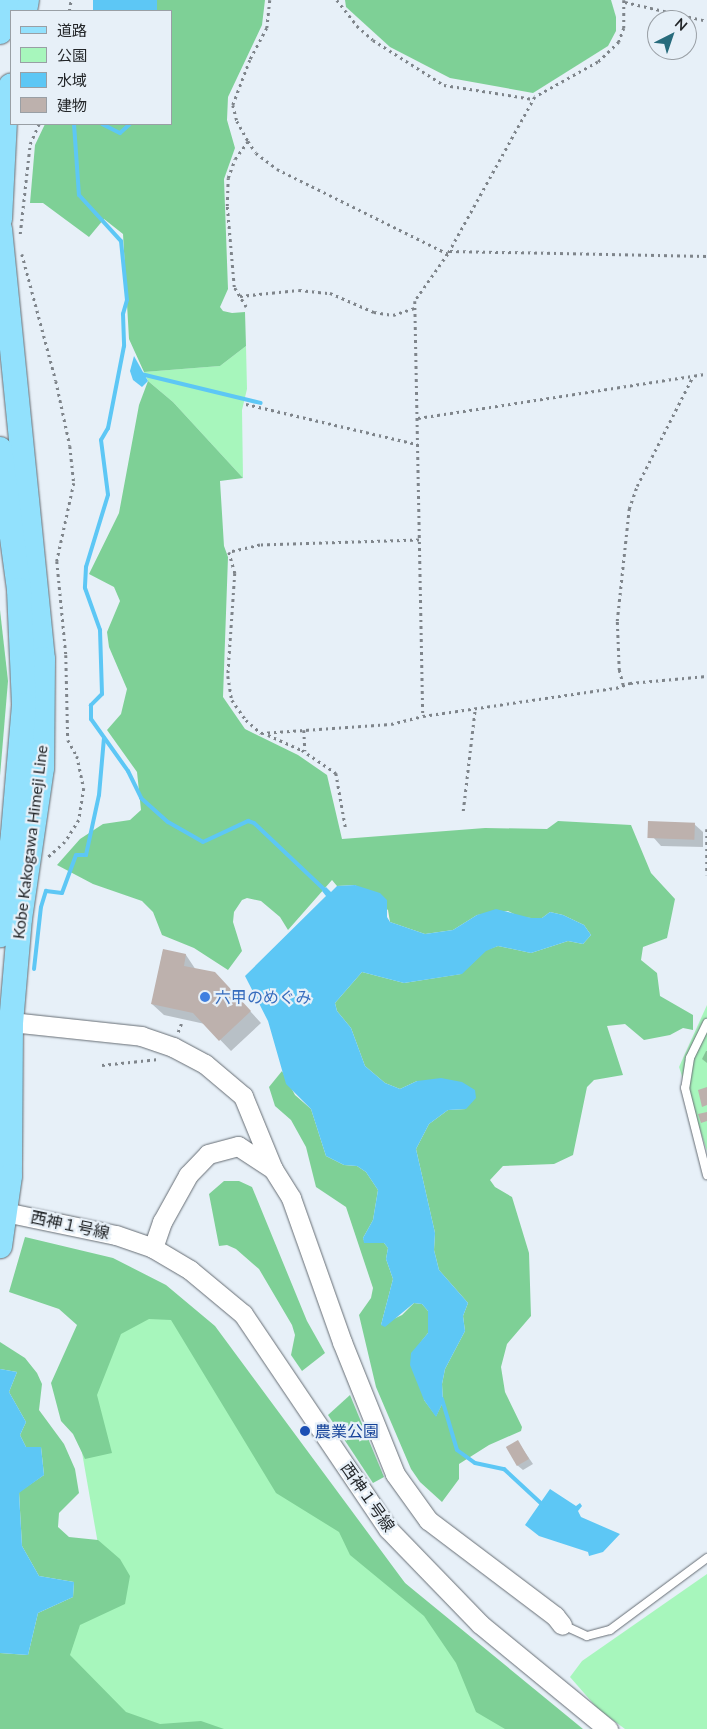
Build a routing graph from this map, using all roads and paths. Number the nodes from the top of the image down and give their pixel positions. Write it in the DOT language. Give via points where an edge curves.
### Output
graph roads {
  1 [pos="6,0"];
  2 [pos="270,0"];
  3 [pos="337,0"];
  4 [pos="625,1"];
  5 [pos="707,21"];
  6 [pos="0,32"];
  7 [pos="10,91"];
  8 [pos="534,99"];
  9 [pos="39,125"];
  10 [pos="248,141"];
  11 [pos="0,220"];
  12 [pos="10,234"];
  13 [pos="19,246"];
  14 [pos="449,253"];
  15 [pos="707,256"];
  16 [pos="240,296"];
  17 [pos="246,307"];
  18 [pos="416,308"];
  19 [pos="707,374"];
  20 [pos="693,376"];
  21 [pos="246,404"];
  22 [pos="418,418"];
  23 [pos="417,444"];
  24 [pos="0,450"];
  25 [pos="420,540"];
  26 [pos="707,676"];
  27 [pos="623,685"];
  28 [pos="475,709"];
  29 [pos="423,716"];
  30 [pos="304,730"];
  31 [pos="262,733"];
  32 [pos="305,751"];
  33 [pos="463,811"];
  34 [pos="707,829"];
  35 [pos="346,830"];
  36 [pos="30,860"];
  37 [pos="707,875"];
  38 [pos="0,935"];
  39 [pos="11,1022"];
  40 [pos="707,1023"];
  41 [pos="254,1123"];
  42 [pos="238,1146"];
  43 [pos="273,1169"];
  44 [pos="707,1175"];
  45 [pos="3,1211"];
  46 [pos="0,1246"];
  47 [pos="153,1248"];
  48 [pos="707,1558"];
  49 [pos="562,1625"];
  50 [pos="608,1729"];
  1 -- 6 [label="main road"];
  2 -- 10 [label="path" via="267,28 250,60 233,105 236,120"];
  3 -- 8 [label="path" via="357,26 373,40 444,85"];
  4 -- 5 [label="path"];
  4 -- 8 [label="path" via="624,28 608,54"];
  7 -- 11 [label="main road" via="5,118"];
  8 -- 14 [label="path"];
  9 -- 12 [label="path" via="30,144"];
  10 -- 14 [label="path" via="256,153 277,169"];
  10 -- 16 [label="path" via="235,159 228,188 230,256 234,287"];
  12 -- 36 [label="main road, Kobe Kakogawa Himeji Line" via="43,659 42,768"];
  13 -- 36 [label="path" via="71,455 74,483 57,561 66,655 68,740 77,756 84,788 79,820 65,842 47,858"];
  14 -- 15 [label="path"];
  14 -- 18 [label="path" via="415,301"];
  16 -- 17 [label="path"];
  16 -- 18 [label="path" via="299,290 330,293 374,312 393,315"];
  18 -- 22 [label="path"];
  19 -- 20 [label="path"];
  20 -- 22 [label="path"];
  20 -- 27 [label="path" via="640,478 629,509 617,621 619,670"];
  21 -- 23 [label="path"];
  22 -- 23 [label="path"];
  23 -- 25 [label="path"];
  24 -- 38 [label="main road, Kobe Kakogawa Himeji Line" via="19,590 24,705"];
  25 -- 29 [label="path"];
  25 -- 31 [label="path" via="260,545 230,552 235,573 228,676 232,700 246,720"];
  26 -- 27 [label="path"];
  27 -- 28 [label="path"];
  28 -- 29 [label="path"];
  28 -- 33 [label="path"];
  29 -- 30 [label="path" via="391,724"];
  30 -- 31 [label="path"];
  30 -- 32 [label="path"];
  31 -- 32 [label="path"];
  32 -- 35 [label="path" via="336,773"];
  34 -- 37 [label="path"];
  36 -- 39 [label="main road, Kobe Kakogawa Himeji Line" via="20,918"];
  39 -- 41 [label="street" via="119,1031 173,1046 205,1064 243,1096"];
  39 -- 45 [label="main road, Kobe Kakogawa Himeji Line" via="10,1176"];
  40 -- 44 [label="lane" via="690,1058 685,1088"];
  41 -- 42 [label="street"];
  41 -- 43 [label="street"];
  42 -- 43 [label="street"];
  42 -- 47 [label="street" via="208,1154 188,1175 162,1222"];
  43 -- 49 [label="street" via="291,1198 342,1342 395,1474 410,1498 428,1520 555,1616"];
  45 -- 46 [label="main road, Kobe Kakogawa Himeji Line"];
  45 -- 47 [label="street, 西神１号線" via="116,1235"];
  47 -- 50 [label="street, 西神１号線" via="190,1270 242,1314 388,1529 480,1624"];
  48 -- 49 [label="lane" via="610,1630 587,1636"];
}
